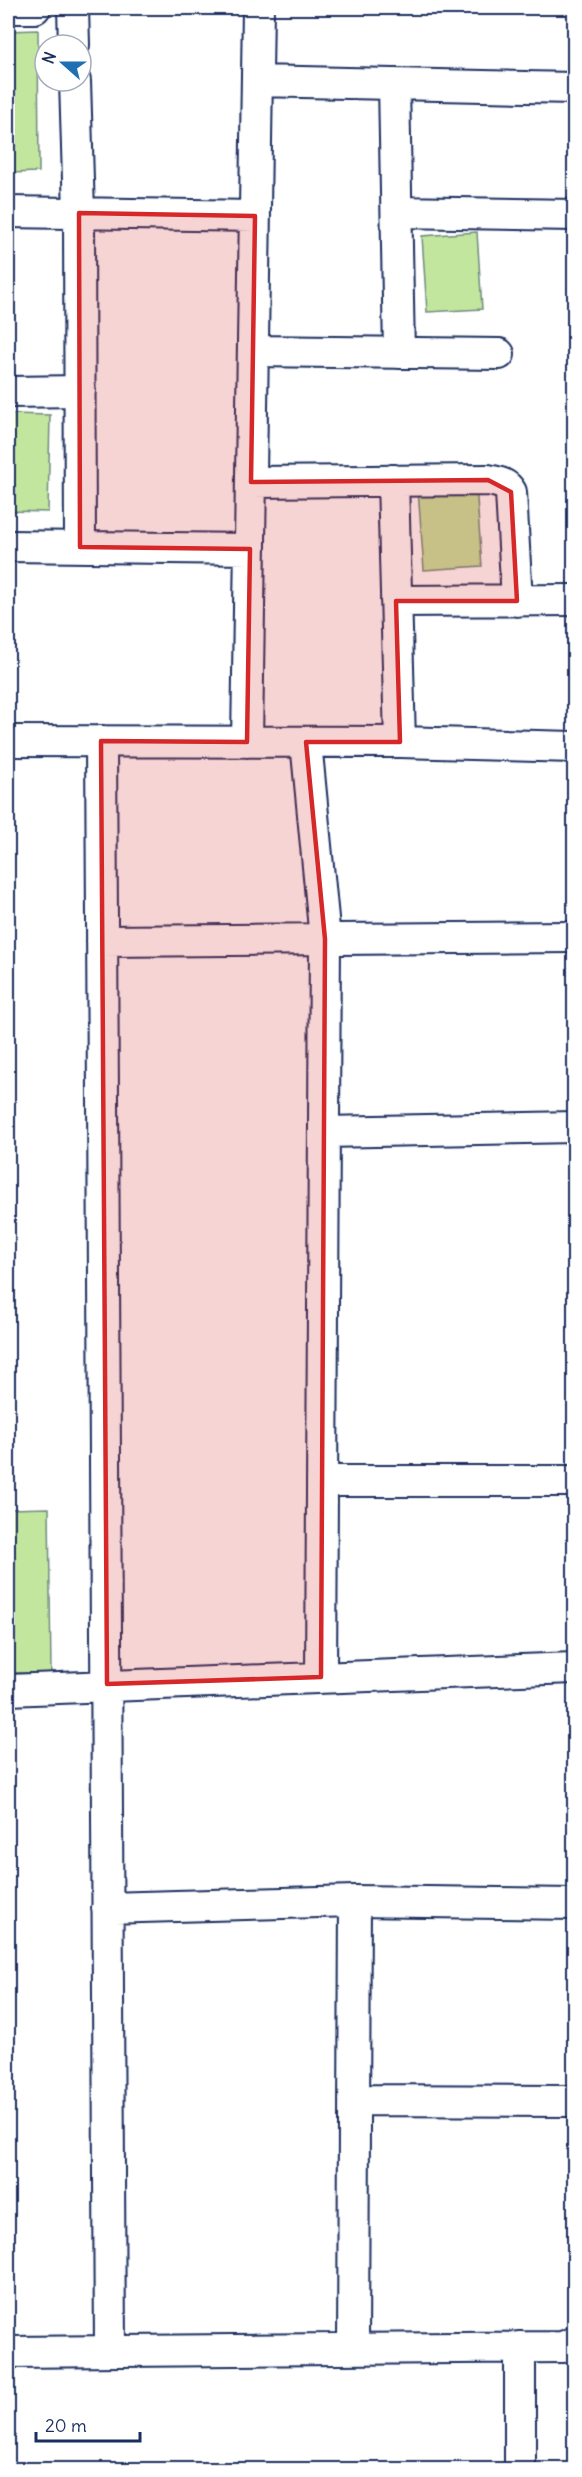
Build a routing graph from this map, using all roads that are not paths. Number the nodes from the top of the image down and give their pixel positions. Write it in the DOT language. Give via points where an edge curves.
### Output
graph roads {
  1 [pos="8,8"];
  2 [pos="35,8"];
  3 [pos="73,8"];
  4 [pos="258,8"];
  5 [pos="74,33"];
  6 [pos="256,81"];
  7 [pos="394,84"];
  8 [pos="574,88"];
  9 [pos="75,93"];
  10 [pos="8,212"];
  11 [pos="397,212"];
  12 [pos="80,213"];
  13 [pos="574,215"];
  14 [pos="255,216"];
  15 [pos="253,351"];
  16 [pos="399,353"];
  17 [pos="499,354"];
  18 [pos="80,391"];
  19 [pos="8,392"];
  20 [pos="393,480"];
  21 [pos="251,482"];
  22 [pos="8,546"];
  23 [pos="80,547"];
  24 [pos="250,549"];
  25 [pos="574,600"];
  26 [pos="396,601"];
  27 [pos="517,601"];
  28 [pos="8,741"];
  29 [pos="101,741"];
  30 [pos="247,742"];
  31 [pos="306,742"];
  32 [pos="400,742"];
  33 [pos="574,747"];
  34 [pos="574,937"];
  35 [pos="325,939"];
  36 [pos="102,941"];
  37 [pos="574,1127"];
  38 [pos="324,1132"];
  39 [pos="322,1481"];
  40 [pos="574,1481"];
  41 [pos="574,1668"];
  42 [pos="321,1677"];
  43 [pos="107,1684"];
  44 [pos="8,1690"];
  45 [pos="355,1901"];
  46 [pos="574,1904"];
  47 [pos="107,1908"];
  48 [pos="354,2100"];
  49 [pos="574,2101"];
  50 [pos="574,2342"];
  51 [pos="520,2347"];
  52 [pos="353,2348"];
  53 [pos="110,2351"];
  54 [pos="8,2352"];
  55 [pos="520,2469"];
  1 -- 2 [label="street"];
  3 -- 5 [label="street"];
  4 -- 6 [label="street"];
  6 -- 7 [label="street"];
  6 -- 14 [label="street"];
  7 -- 8 [label="street"];
  7 -- 11 [label="street"];
  9 -- 12 [label="street"];
  10 -- 12 [label="street"];
  11 -- 13 [label="street"];
  11 -- 16 [label="street"];
  12 -- 14 [label="street"];
  12 -- 18 [label="street"];
  14 -- 15 [label="street"];
  15 -- 16 [label="street"];
  15 -- 21 [label="street"];
  16 -- 17 [label="street"];
  18 -- 19 [label="street"];
  18 -- 23 [label="street"];
  20 -- 21 [label="street"];
  20 -- 26 [label="street"];
  20 -- 27 [label="street" via="488,480 508,486 512,492"];
  21 -- 24 [label="street"];
  22 -- 23 [label="street"];
  23 -- 24 [label="street"];
  24 -- 30 [label="street"];
  25 -- 27 [label="street"];
  26 -- 27 [label="street"];
  26 -- 32 [label="street"];
  28 -- 29 [label="street"];
  29 -- 30 [label="street"];
  29 -- 36 [label="street"];
  30 -- 31 [label="street"];
  31 -- 32 [label="street"];
  31 -- 35 [label="street"];
  32 -- 33 [label="street"];
  34 -- 35 [label="street"];
  35 -- 36 [label="street"];
  35 -- 38 [label="street"];
  36 -- 43 [label="street"];
  37 -- 38 [label="street"];
  38 -- 39 [label="street"];
  39 -- 40 [label="street"];
  39 -- 42 [label="street"];
  41 -- 42 [label="street"];
  42 -- 43 [label="street"];
  43 -- 44 [label="street"];
  43 -- 47 [label="street"];
  45 -- 46 [label="street"];
  45 -- 47 [label="street"];
  45 -- 48 [label="street"];
  47 -- 53 [label="street"];
  48 -- 49 [label="street"];
  48 -- 52 [label="street"];
  50 -- 51 [label="street" via="563,2347"];
  51 -- 52 [label="street"];
  51 -- 55 [label="street"];
  52 -- 53 [label="street"];
  53 -- 54 [label="street"];
}
